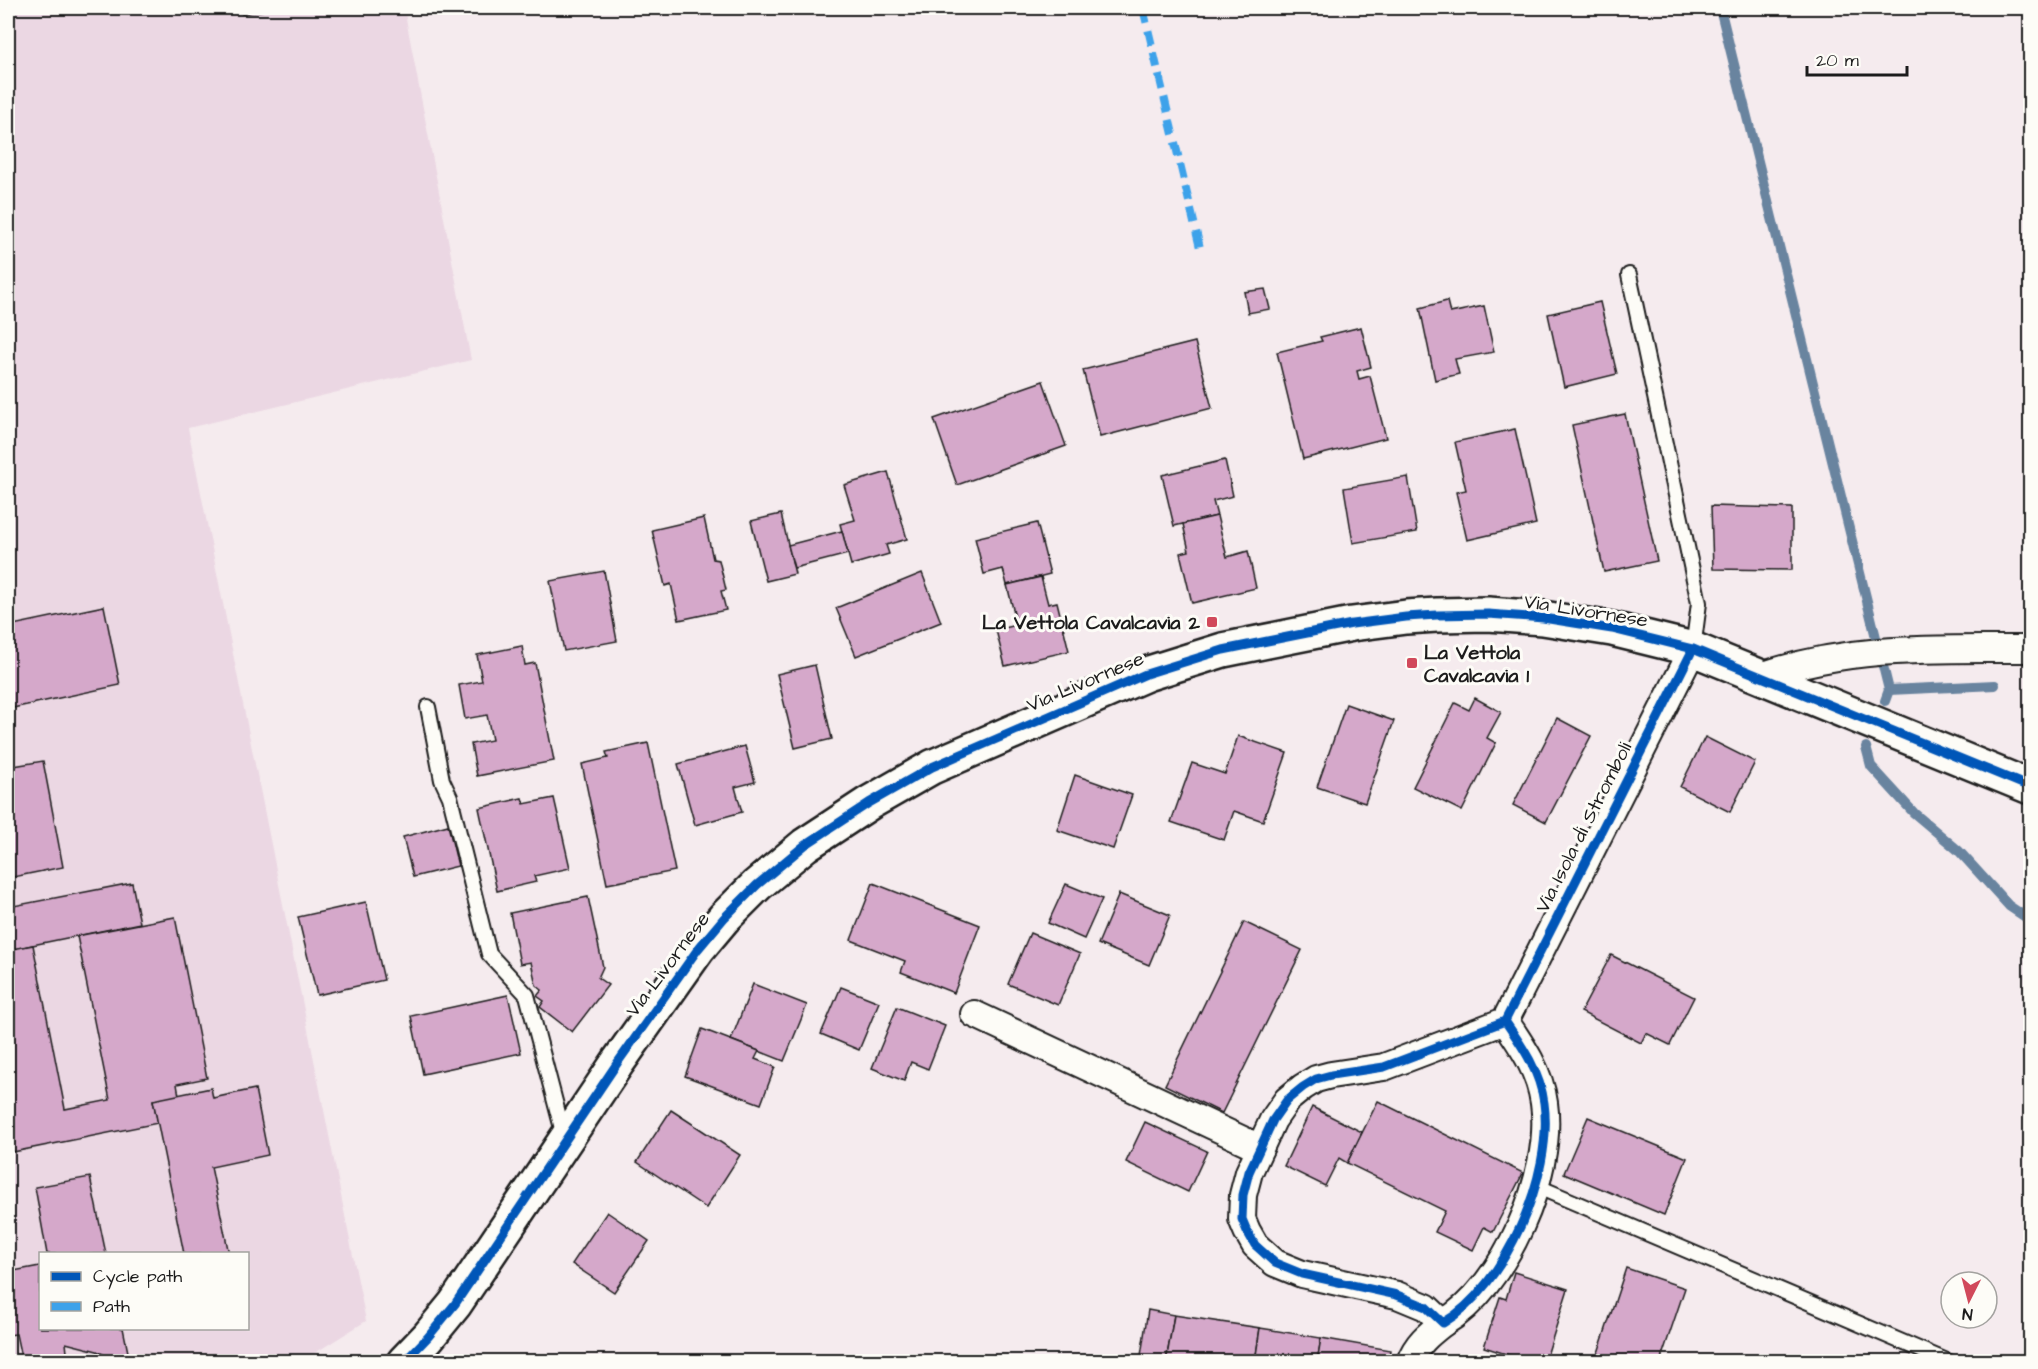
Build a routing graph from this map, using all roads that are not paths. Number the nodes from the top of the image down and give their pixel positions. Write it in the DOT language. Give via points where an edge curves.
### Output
graph roads {
  1 [pos="1629,275"];
  2 [pos="1693,649"];
  3 [pos="2031,649"];
  4 [pos="1761,676"];
  5 [pos="428,707"];
  6 [pos="2031,787"];
  7 [pos="974,1014"];
  8 [pos="1505,1021"];
  9 [pos="566,1141"];
  10 [pos="1260,1148"];
  11 [pos="1536,1186"];
  12 [pos="1443,1323"];
  13 [pos="404,1362"];
  14 [pos="1410,1362"];
  15 [pos="1949,1362"];
  1 -- 2 [label="lane" via="1699,603"];
  2 -- 4 [label="street, Via Livornese"];
  2 -- 8 [label="street, Via Isola di Stromboli"];
  2 -- 9 [label="street, Via Livornese" via="1612,629 1543,618 1488,614 1406,617 1223,650 1146,674 1000,736 932,767 869,803 805,845 757,885 698,949"];
  3 -- 4 [label="street" via="1896,650 1844,655 1795,664"];
  4 -- 6 [label="street, Via Livornese"];
  5 -- 9 [label="lane" via="442,780 450,797 489,954 527,994"];
  7 -- 10 [label="street"];
  8 -- 10 [label="street" via="1384,1067 1316,1079 1287,1100"];
  8 -- 11 [label="street" via="1538,1077 1544,1103 1546,1131"];
  9 -- 13 [label="street, Via Livornese" via="455,1304"];
  10 -- 12 [label="street" via="1243,1195 1242,1219 1256,1245 1275,1263 1302,1274 1397,1295 1426,1307"];
  11 -- 12 [label="street" via="1511,1245 1493,1275 1470,1304"];
  11 -- 15 [label="lane"];
  12 -- 14 [label="street" via="1425,1337"];
}
